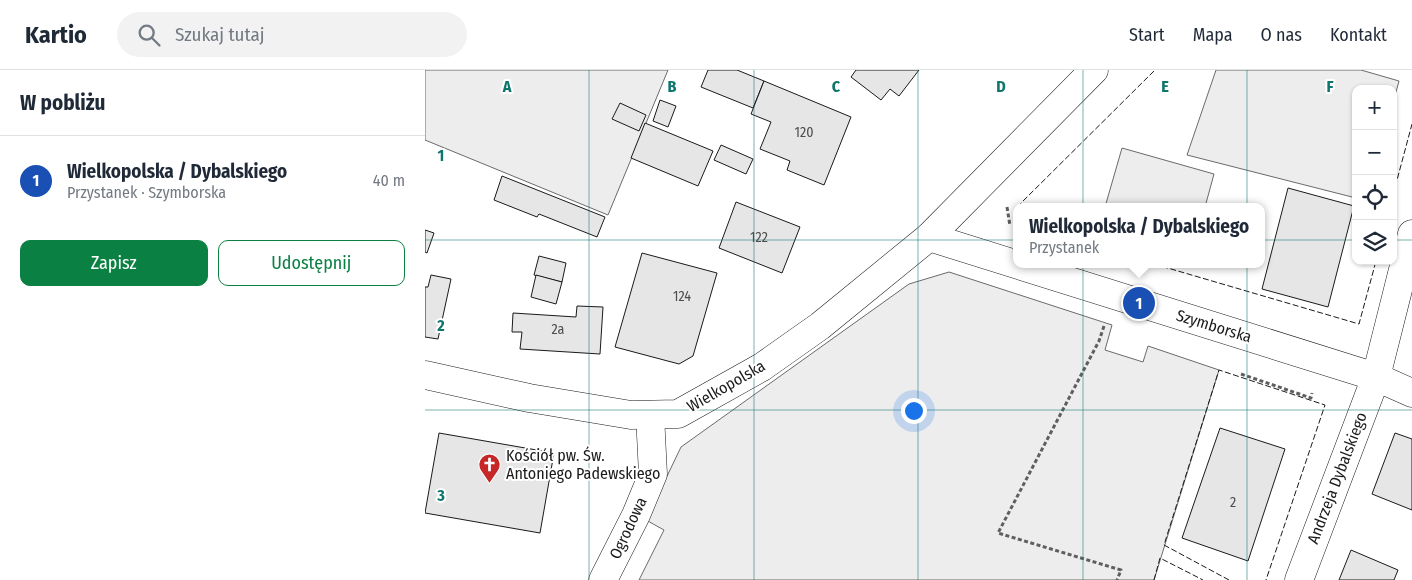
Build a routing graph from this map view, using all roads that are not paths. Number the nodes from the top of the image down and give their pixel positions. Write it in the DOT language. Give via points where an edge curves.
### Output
graph roads {
  1 [pos="1094,70"];
  2 [pos="1412,234"];
  3 [pos="929,237"];
  4 [pos="1013,263"];
  5 [pos="1028,268"];
  6 [pos="425,376"];
  7 [pos="1375,377"];
  8 [pos="1412,393"];
  9 [pos="650,415"];
  10 [pos="603,580"];
  11 [pos="1299,580"];
  1 -- 3 [label="street, Wielkopolska"];
  2 -- 7 [label="street, Andrzeja Dybalskiego"];
  3 -- 4 [label="street, Szymborska"];
  3 -- 9 [label="street, Wielkopolska" via="820,326 762,367 678,414"];
  5 -- 7 [label="street, Szymborska"];
  6 -- 9 [label="street, Wielkopolska" via="539,400 631,415"];
  7 -- 8 [label="street, Szymborska"];
  7 -- 11 [label="street, Andrzeja Dybalskiego"];
  9 -- 10 [label="street, Ogrodowa" via="653,474"];
}
